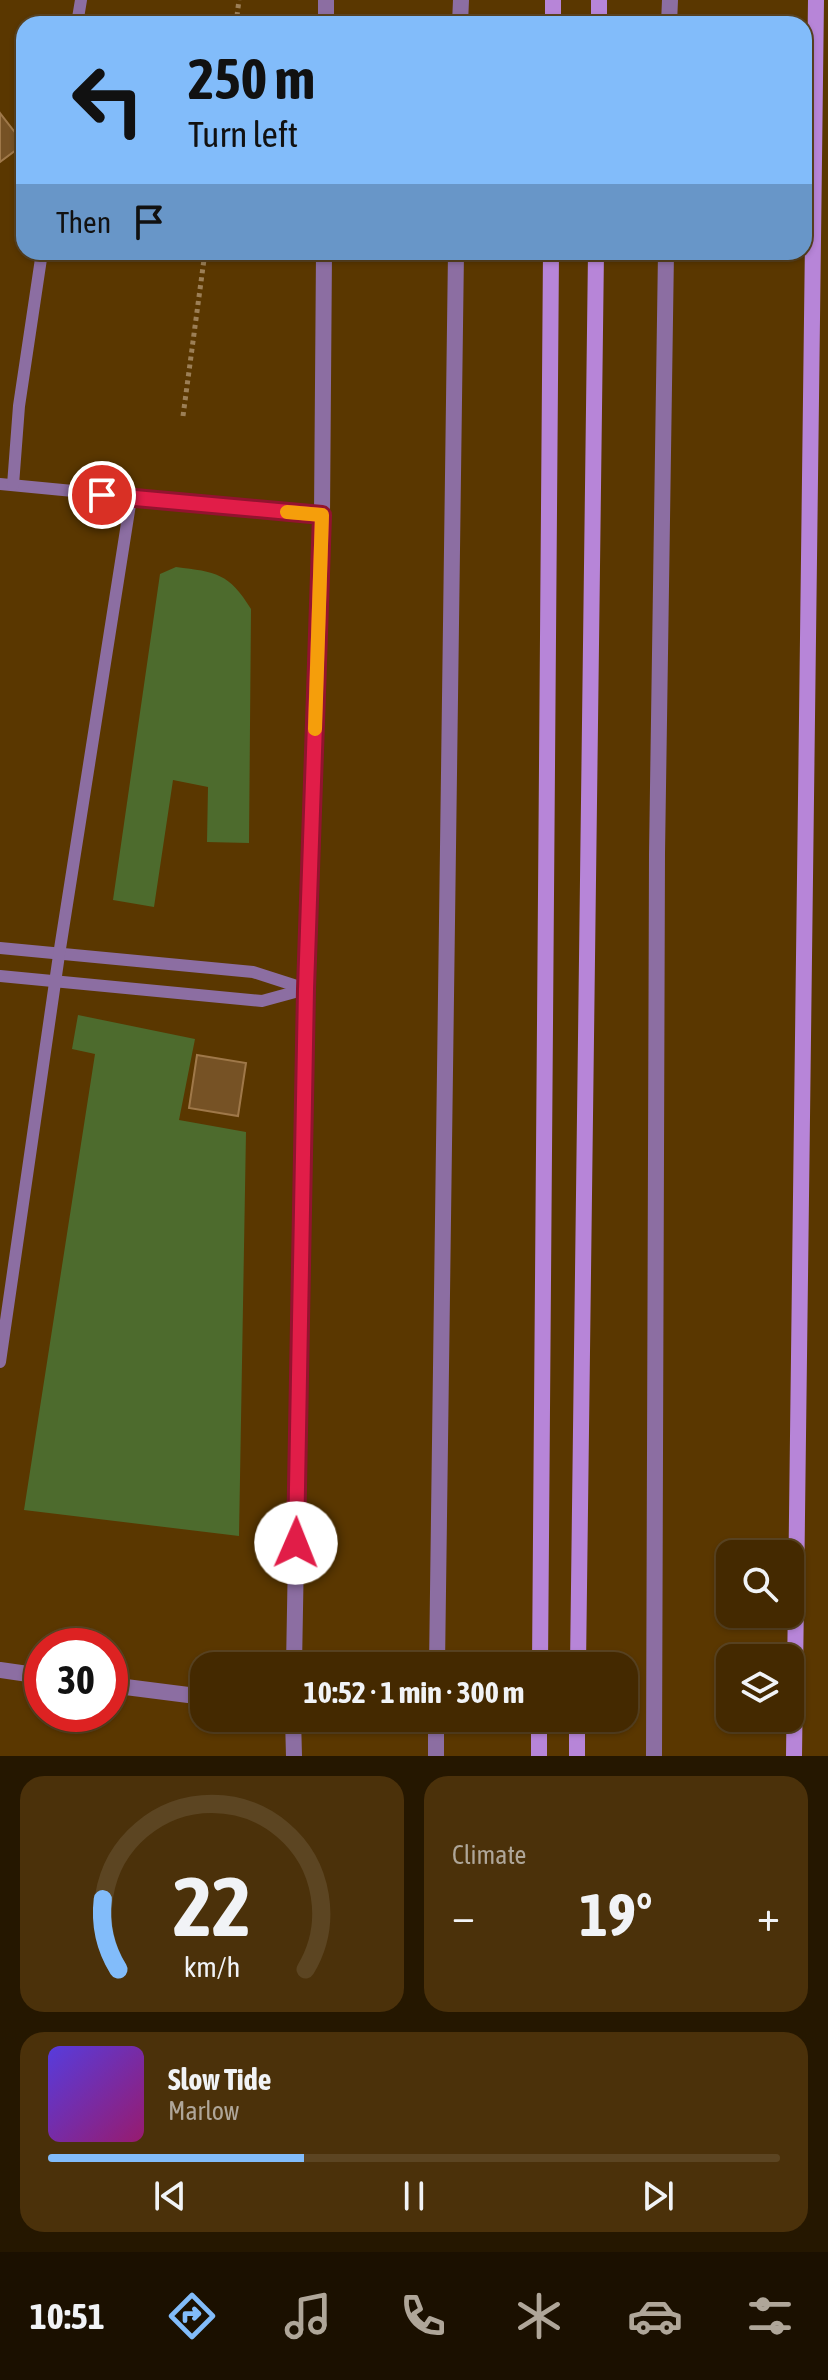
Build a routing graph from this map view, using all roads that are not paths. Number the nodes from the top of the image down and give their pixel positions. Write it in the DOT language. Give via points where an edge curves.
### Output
graph roads {
  1 [pos="816,0"];
  2 [pos="821,214"];
  3 [pos="41,260"];
  4 [pos="324,260"];
  5 [pos="456,260"];
  6 [pos="551,260"];
  7 [pos="596,260"];
  8 [pos="666,260"];
  9 [pos="6,485"];
  10 [pos="131,498"];
  11 [pos="322,515"];
  12 [pos="0,948"];
  13 [pos="59,955"];
  14 [pos="0,976"];
  15 [pos="55,984"];
  16 [pos="306,989"];
  17 [pos="0,1362"];
  18 [pos="294,1652"];
  19 [pos="437,1652"];
  20 [pos="540,1652"];
  21 [pos="578,1652"];
  22 [pos="0,1670"];
  23 [pos="24,1673"];
  24 [pos="128,1687"];
  25 [pos="190,1695"];
  26 [pos="293,1732"];
  27 [pos="436,1732"];
  28 [pos="539,1732"];
  29 [pos="577,1732"];
  30 [pos="294,1756"];
  31 [pos="436,1756"];
  32 [pos="539,1756"];
  33 [pos="577,1756"];
  34 [pos="654,1756"];
  35 [pos="794,1756"];
  1 -- 2 [label="street"];
  2 -- 35 [label="street"];
  3 -- 9 [label="lane"];
  4 -- 11 [label="street"];
  5 -- 19 [label="street"];
  6 -- 20 [label="street"];
  7 -- 21 [label="street"];
  8 -- 34 [label="street" via="657,854"];
  9 -- 10 [label="lane"];
  10 -- 11 [label="lane"];
  10 -- 13 [label="lane"];
  11 -- 16 [label="street"];
  12 -- 13 [label="lane"];
  13 -- 15 [label="lane"];
  13 -- 16 [label="lane" via="253,972"];
  14 -- 15 [label="lane"];
  15 -- 16 [label="lane" via="262,1001"];
  15 -- 17 [label="lane"];
  16 -- 18 [label="street"];
  22 -- 23 [label="street"];
  24 -- 25 [label="street"];
  26 -- 30 [label="street"];
  27 -- 31 [label="street"];
  28 -- 32 [label="street"];
  29 -- 33 [label="street"];
}
